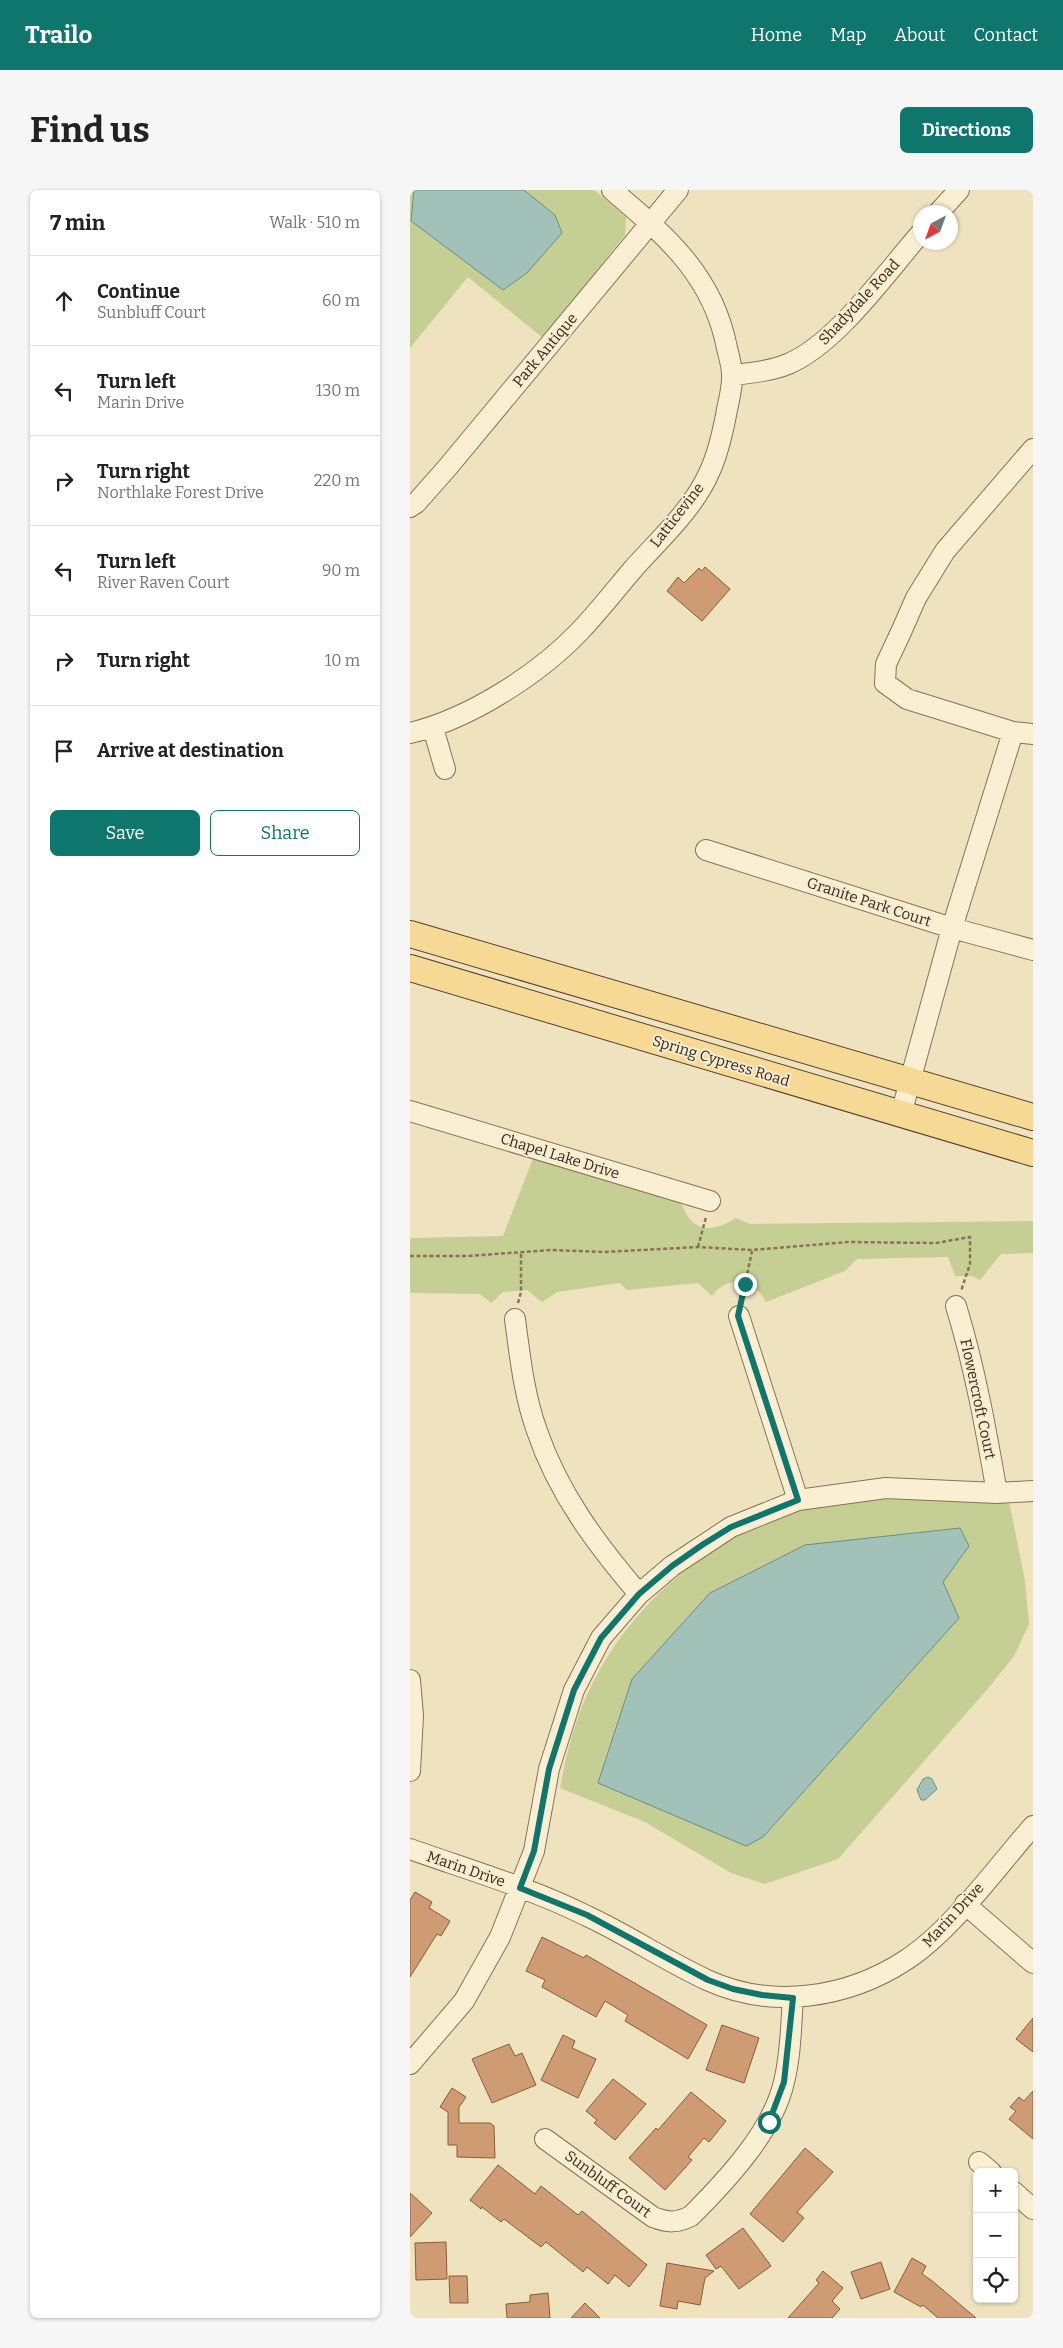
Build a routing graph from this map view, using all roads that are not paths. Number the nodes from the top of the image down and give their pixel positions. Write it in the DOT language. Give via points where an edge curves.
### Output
graph roads {
  1 [pos="612,190"];
  2 [pos="678,190"];
  3 [pos="959,190"];
  4 [pos="945,205"];
  5 [pos="650,223"];
  6 [pos="913,242"];
  7 [pos="732,375"];
  8 [pos="1033,449"];
  9 [pos="410,506"];
  10 [pos="433,728"];
  11 [pos="1013,732"];
  12 [pos="410,733"];
  13 [pos="1033,734"];
  14 [pos="445,769"];
  15 [pos="706,850"];
  16 [pos="952,928"];
  17 [pos="410,934"];
  18 [pos="1033,950"];
  19 [pos="410,968"];
  20 [pos="552,977"];
  21 [pos="544,1008"];
  22 [pos="910,1081"];
  23 [pos="410,1111"];
  24 [pos="900,1114"];
  25 [pos="1033,1117"];
  26 [pos="1033,1153"];
  27 [pos="710,1201"];
  28 [pos="956,1306"];
  29 [pos="738,1316"];
  30 [pos="515,1320"];
  31 [pos="1033,1491"];
  32 [pos="997,1493"];
  33 [pos="798,1500"];
  34 [pos="639,1594"];
  35 [pos="410,1680"];
  36 [pos="410,1771"];
  37 [pos="1033,1826"];
  38 [pos="410,1849"];
  39 [pos="520,1888"];
  40 [pos="965,1904"];
  41 [pos="1033,1963"];
  42 [pos="793,1998"];
  43 [pos="410,2064"];
  44 [pos="545,2139"];
  45 [pos="1018,2195"];
  46 [pos="1033,2208"];
  1 -- 5 [label="street, Latticevine"];
  2 -- 5 [label="street, Park Antique"];
  3 -- 4 [label="street"];
  5 -- 7 [label="street, Latticevine" via="692,266 714,303 725,334"];
  5 -- 9 [label="street, Park Antique" via="447,468"];
  6 -- 7 [label="street, Shadydale Road" via="839,328 814,350 788,364"];
  7 -- 10 [label="street, Latticevine" via="721,443 708,475 690,505 579,631 550,659 516,683"];
  8 -- 11 [label="street" via="945,551 916,598 886,664 885,683 907,699"];
  10 -- 12 [label="street, Latticevine"];
  10 -- 14 [label="street"];
  11 -- 13 [label="street"];
  11 -- 16 [label="street"];
  15 -- 16 [label="street, Granite Park Court"];
  16 -- 18 [label="street, Granite Park Court"];
  16 -- 22 [label="street"];
  17 -- 20 [label="main road"];
  19 -- 21 [label="main road, Spring Cypress Road"];
  20 -- 21 [label="main road"];
  20 -- 22 [label="main road"];
  21 -- 24 [label="main road, Spring Cypress Road"];
  22 -- 24 [label="street"];
  22 -- 25 [label="main road"];
  23 -- 27 [label="street, Chapel Lake Drive"];
  24 -- 26 [label="main road, Spring Cypress Road"];
  28 -- 32 [label="street, Flowercroft Court" via="968,1345"];
  29 -- 33 [label="street"];
  30 -- 34 [label="street" via="529,1402 536,1431 547,1456 580,1518"];
  31 -- 32 [label="street"];
  32 -- 33 [label="street" via="886,1488"];
  33 -- 34 [label="street" via="731,1527 672,1566"];
  34 -- 39 [label="street" via="601,1638 574,1690 549,1769 534,1851"];
  35 -- 36 [label="street" via="414,1716"];
  37 -- 40 [label="street, Marin Drive"];
  38 -- 39 [label="street, Marin Drive"];
  39 -- 42 [label="street, Marin Drive" via="587,1915 708,1980 733,1989"];
  39 -- 43 [label="street" via="500,1937 464,2001"];
  40 -- 41 [label="street"];
  40 -- 42 [label="street, Marin Drive" via="924,1946 878,1976 820,1995"];
  42 -- 44 [label="street, Sunbluff Court" via="784,2082 769,2122 759,2138 691,2216 681,2222 653,2217"];
  45 -- 46 [label="street"];
}
